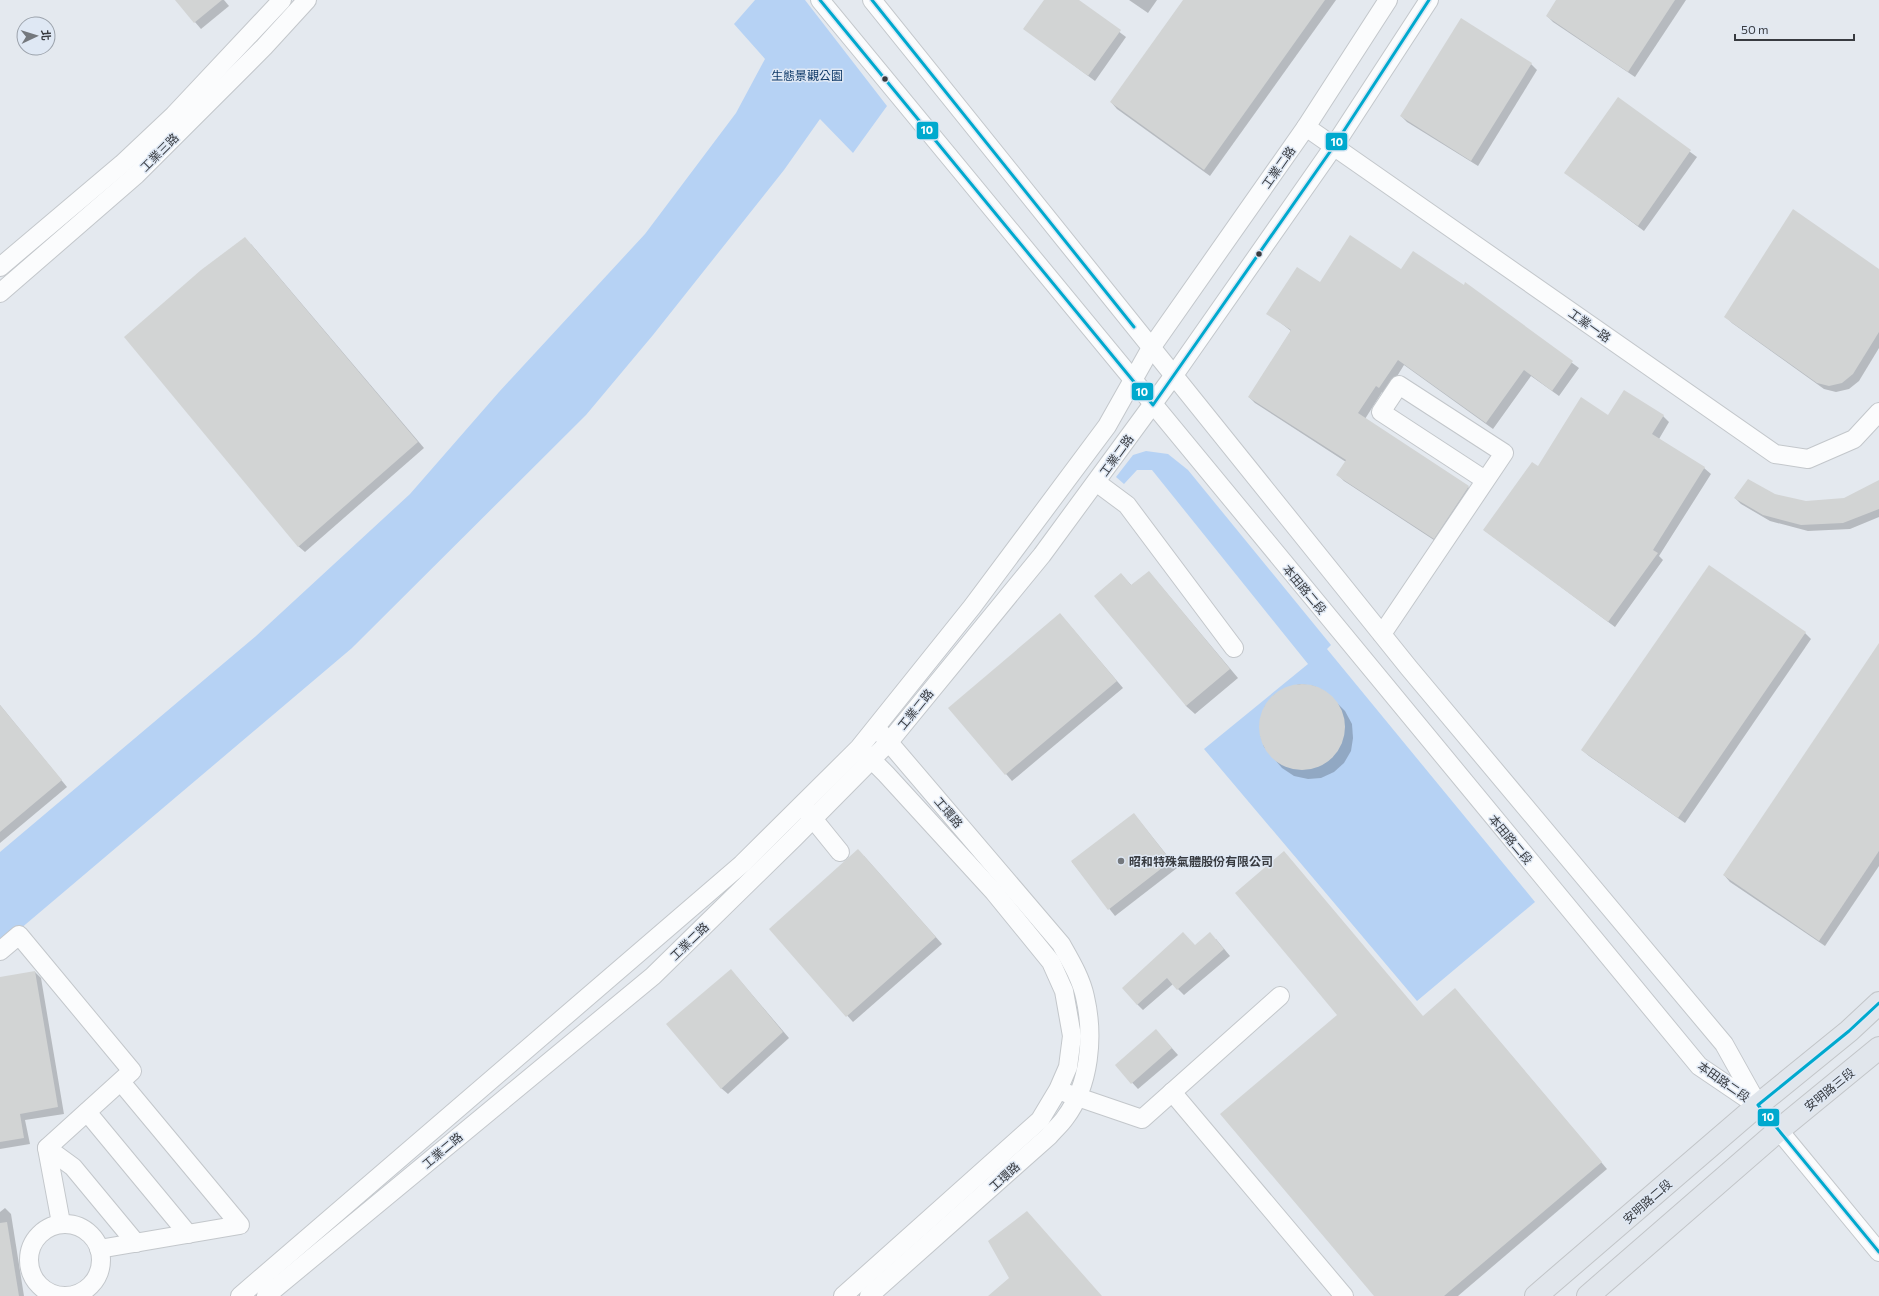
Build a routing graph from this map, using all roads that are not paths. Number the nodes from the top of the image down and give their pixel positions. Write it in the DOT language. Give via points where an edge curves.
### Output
graph roads {
  1 [pos="282,0"];
  2 [pos="306,0"];
  3 [pos="820,0"];
  4 [pos="872,0"];
  5 [pos="1388,0"];
  6 [pos="1429,0"];
  7 [pos="1306,127"];
  8 [pos="170,129"];
  9 [pos="1334,146"];
  10 [pos="0,268"];
  11 [pos="6,288"];
  12 [pos="1151,348"];
  13 [pos="1174,376"];
  14 [pos="1133,380"];
  15 [pos="1153,405"];
  16 [pos="1879,412"];
  17 [pos="1485,480"];
  18 [pos="1096,482"];
  19 [pos="976,602"];
  20 [pos="991,617"];
  21 [pos="1382,634"];
  22 [pos="1234,648"];
  23 [pos="876,727"];
  24 [pos="889,742"];
  25 [pos="865,754"];
  26 [pos="801,805"];
  27 [pos="813,819"];
  28 [pos="840,852"];
  29 [pos="1022,898"];
  30 [pos="1008,909"];
  31 [pos="0,951"];
  32 [pos="597,988"];
  33 [pos="1280,996"];
  34 [pos="1879,1003"];
  35 [pos="612,1009"];
  36 [pos="1879,1048"];
  37 [pos="497,1075"];
  38 [pos="121,1082"];
  39 [pos="1058,1090"];
  40 [pos="1172,1092"];
  41 [pos="511,1093"];
  42 [pos="1076,1098"];
  43 [pos="1758,1105"];
  44 [pos="87,1112"];
  45 [pos="1779,1130"];
  46 [pos="430,1133"];
  47 [pos="48,1148"];
  48 [pos="443,1149"];
  49 [pos="354,1198"];
  50 [pos="365,1214"];
  51 [pos="61,1223"];
  52 [pos="188,1234"];
  53 [pos="918,1241"];
  54 [pos="136,1243"];
  55 [pos="99,1249"];
  56 [pos="1879,1252"];
  57 [pos="268,1271"];
  58 [pos="866,1291"];
  59 [pos="277,1292"];
  60 [pos="248,1293"];
  61 [pos="74,1295"];
  62 [pos="843,1296"];
  63 [pos="1344,1296"];
  64 [pos="1536,1296"];
  65 [pos="1588,1296"];
  1 -- 8 [label="street, 工業三路"];
  2 -- 8 [label="street, 工業三路" via="264,47"];
  3 -- 14 [label="street, 本田路二段"];
  4 -- 12 [label="street, 本田路二段"];
  5 -- 7 [label="street, 工業二路"];
  6 -- 9 [label="street, 工業二路"];
  7 -- 9 [label="street, 工業一路"];
  7 -- 12 [label="street, 工業二路"];
  8 -- 10 [label="street, 工業三路" via="122,164"];
  8 -- 11 [label="street, 工業三路" via="136,175"];
  9 -- 13 [label="street, 工業二路"];
  9 -- 16 [label="street, 工業一路" via="1775,454 1808,459 1854,439"];
  10 -- 11 [label="street"];
  12 -- 13 [label="street, 本田路二段"];
  12 -- 14 [label="street, 工業二路"];
  13 -- 15 [label="street, 工業二路"];
  13 -- 21 [label="street, 本田路二段"];
  14 -- 15 [label="street, 本田路二段"];
  14 -- 19 [label="street, 工業二路" via="1107,426"];
  15 -- 18 [label="street, 工業二路"];
  15 -- 43 [label="street, 本田路二段" via="1699,1066"];
  17 -- 17 [label="street" via="1504,453 1399,385 1381,412"];
  17 -- 21 [label="street"];
  18 -- 20 [label="street, 工業二路" via="1042,555"];
  18 -- 22 [label="street" via="1127,505"];
  19 -- 20 [label="street"];
  19 -- 23 [label="street, 工業二路"];
  20 -- 24 [label="street, 工業二路"];
  21 -- 43 [label="street, 本田路二段" via="1724,1044"];
  23 -- 24 [label="street, 工環路"];
  23 -- 25 [label="street, 工業二路"];
  24 -- 25 [label="street, 工業二路"];
  24 -- 29 [label="street, 工環路"];
  25 -- 26 [label="street, 工業二路"];
  25 -- 27 [label="street, 工業二路"];
  25 -- 30 [label="street, 工環路"];
  26 -- 27 [label="street"];
  26 -- 32 [label="street, 工業二路" via="742,864"];
  27 -- 28 [label="street"];
  27 -- 35 [label="street, 工業二路" via="653,976"];
  29 -- 30 [label="street"];
  29 -- 42 [label="street, 工環路" via="1061,944 1075,968 1085,996 1089,1023 1088,1051 1085,1075"];
  30 -- 39 [label="street, 工環路" via="1051,962 1064,991 1072,1036 1068,1067"];
  31 -- 38 [label="street" via="19,935 132,1071"];
  32 -- 35 [label="street"];
  32 -- 37 [label="street, 工業二路"];
  33 -- 40 [label="street"];
  34 -- 43 [label="main road" via="1849,1031"];
  35 -- 41 [label="street, 工業二路"];
  36 -- 45 [label="main road, 安明路三段"];
  37 -- 41 [label="street"];
  37 -- 46 [label="street, 工業二路"];
  38 -- 44 [label="street"];
  38 -- 52 [label="street" via="240,1225"];
  39 -- 42 [label="street"];
  39 -- 53 [label="street, 工環路" via="1040,1120"];
  40 -- 42 [label="street" via="1142,1119"];
  40 -- 63 [label="street"];
  41 -- 48 [label="street, 工業二路"];
  42 -- 53 [label="street, 工環路" via="1066,1118 1048,1136"];
  43 -- 45 [label="street"];
  43 -- 64 [label="main road, 安明路二段"];
  44 -- 47 [label="street"];
  44 -- 52 [label="street"];
  45 -- 56 [label="street"];
  45 -- 65 [label="main road"];
  46 -- 48 [label="street"];
  46 -- 49 [label="street, 工業二路"];
  47 -- 51 [label="street"];
  47 -- 54 [label="street" via="73,1167"];
  48 -- 50 [label="street, 工業二路"];
  49 -- 50 [label="street"];
  49 -- 57 [label="street, 工業二路"];
  50 -- 59 [label="street, 工業二路"];
  51 -- 55 [label="street" via="74,1224 85,1229 94,1238"];
  51 -- 61 [label="street" via="49,1226 35,1239 29,1256 30,1268 34,1280 42,1288 52,1294"];
  52 -- 54 [label="street"];
  53 -- 58 [label="street, 工環路"];
  54 -- 55 [label="street"];
  55 -- 61 [label="street" via="99,1273 93,1283"];
  57 -- 59 [label="street"];
  57 -- 60 [label="street, 工業二路"];
  58 -- 62 [label="street, 工環路"];
}
